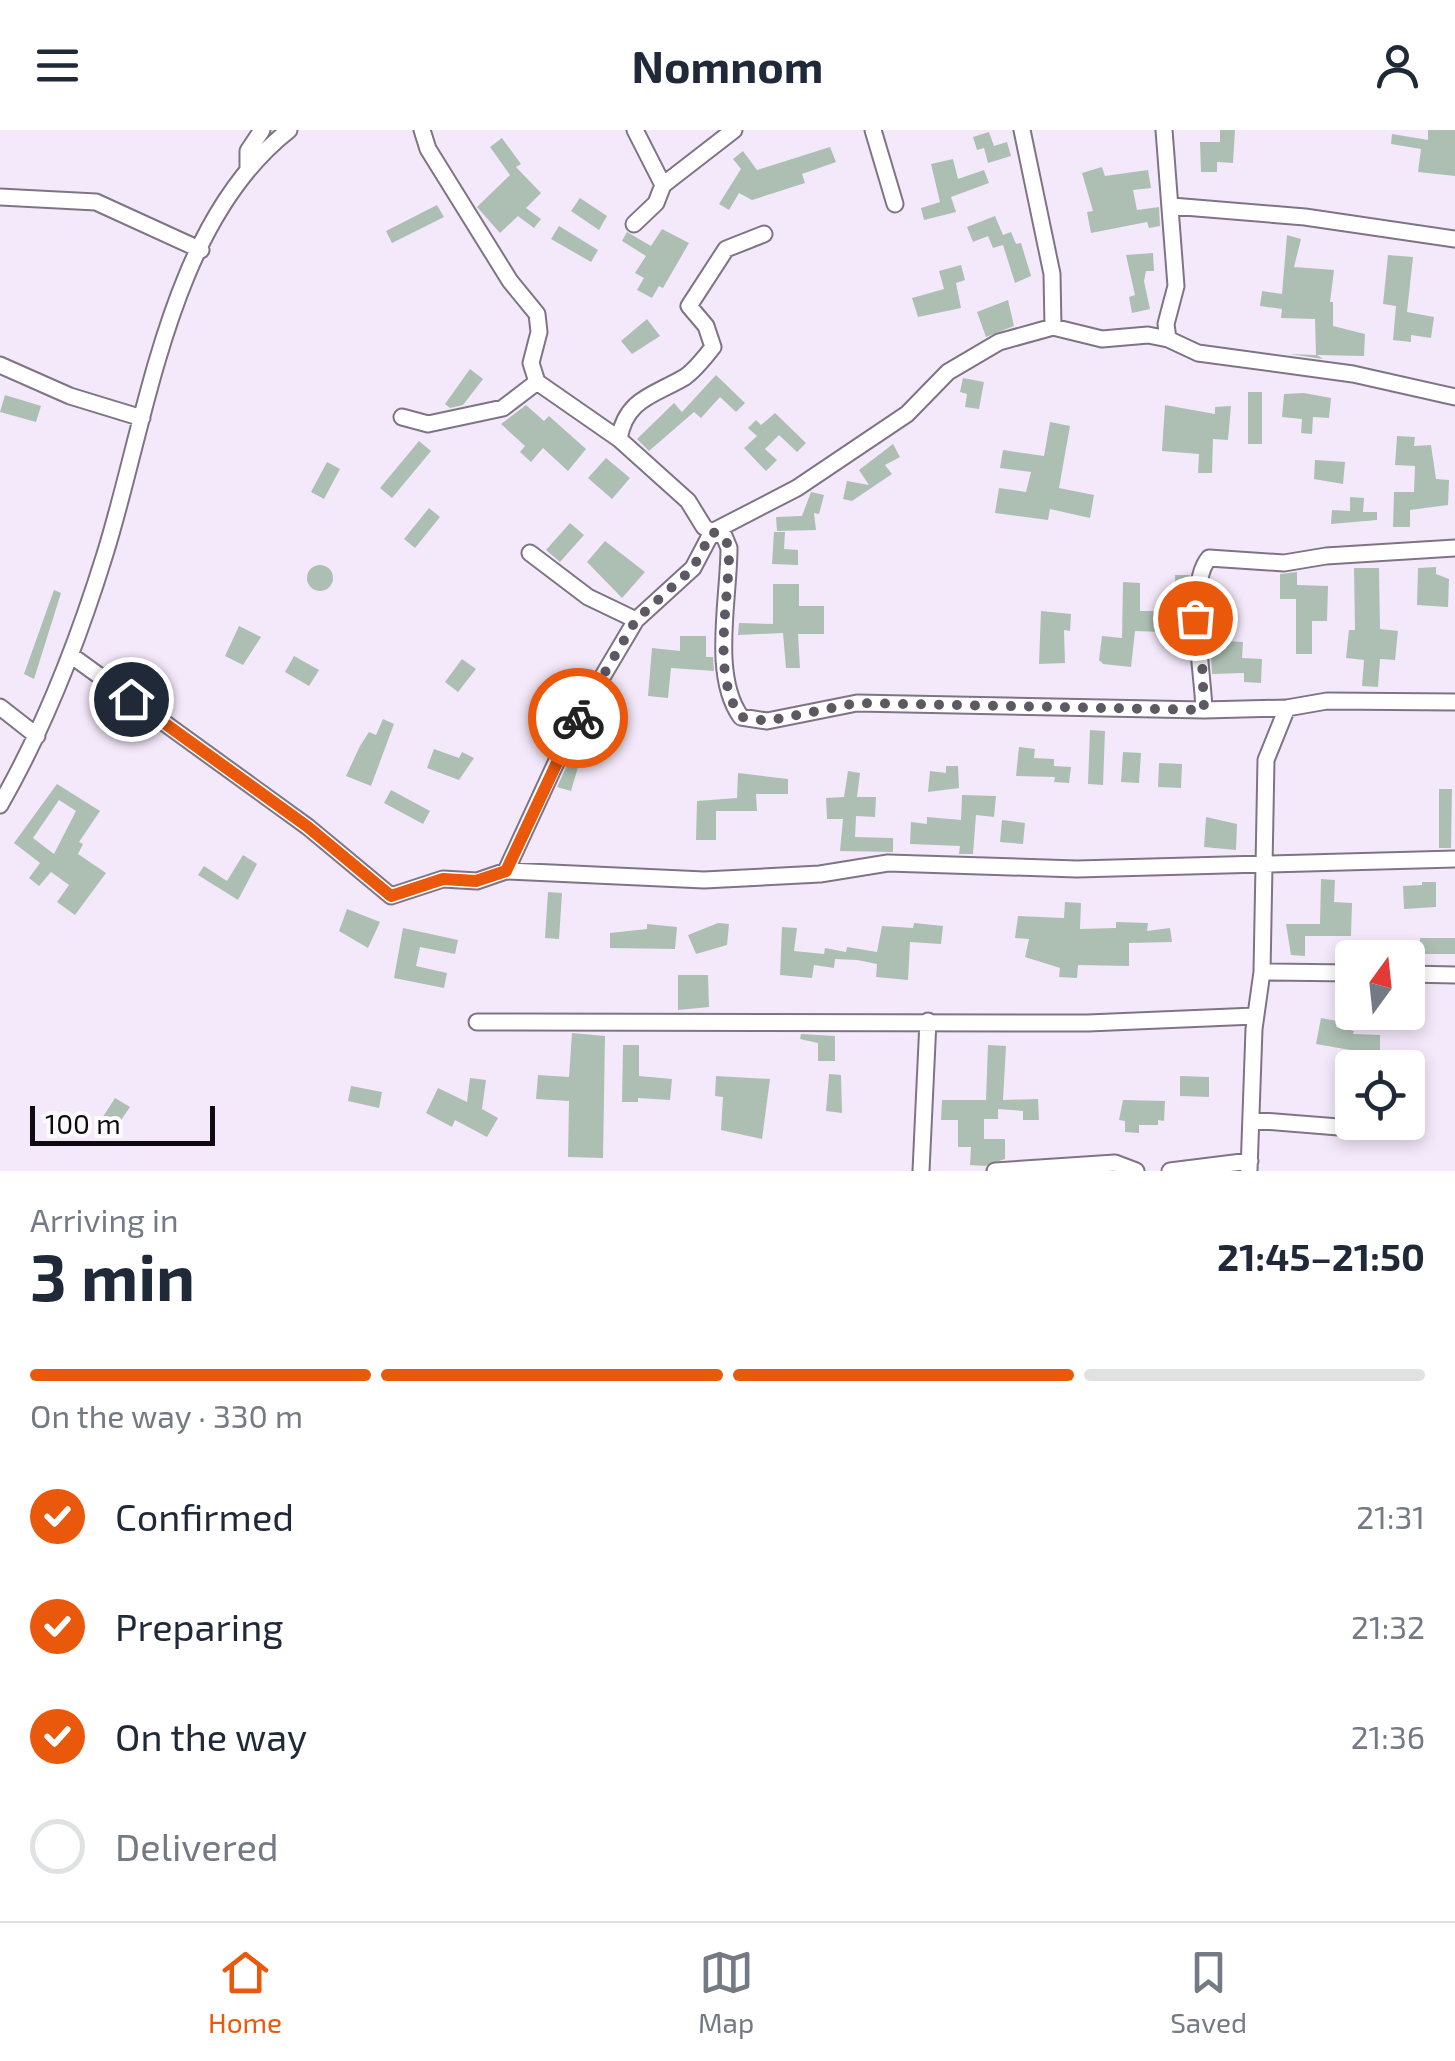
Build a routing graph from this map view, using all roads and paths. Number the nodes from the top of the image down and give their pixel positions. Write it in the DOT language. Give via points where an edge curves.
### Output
graph roads {
  1 [pos="262,130"];
  2 [pos="289,130"];
  3 [pos="422,130"];
  4 [pos="634,130"];
  5 [pos="734,130"];
  6 [pos="873,130"];
  7 [pos="1022,130"];
  8 [pos="1164,130"];
  9 [pos="248,168"];
  10 [pos="662,185"];
  11 [pos="0,197"];
  12 [pos="895,204"];
  13 [pos="1172,206"];
  14 [pos="634,224"];
  15 [pos="764,234"];
  16 [pos="1455,239"];
  17 [pos="201,250"];
  18 [pos="1052,328"];
  19 [pos="1168,339"];
  20 [pos="0,366"];
  21 [pos="537,382"];
  22 [pos="1455,398"];
  23 [pos="402,417"];
  24 [pos="142,418"];
  25 [pos="619,439"];
  26 [pos="712,532"];
  27 [pos="1455,548"];
  28 [pos="530,553"];
  29 [pos="636,620"];
  30 [pos="72,656"];
  31 [pos="1455,702"];
  32 [pos="0,707"];
  33 [pos="1287,708"];
  34 [pos="1204,710"];
  35 [pos="36,736"];
  36 [pos="0,805"];
  37 [pos="1455,859"];
  38 [pos="1264,861"];
  39 [pos="506,871"];
  40 [pos="1262,972"];
  41 [pos="1335,973"];
  42 [pos="1425,974"];
  43 [pos="1455,975"];
  44 [pos="1255,1016"];
  45 [pos="928,1021"];
  46 [pos="477,1022"];
  47 [pos="1251,1120"];
  48 [pos="1335,1127"];
  49 [pos="1250,1166"];
  50 [pos="920,1171"];
  51 [pos="995,1171"];
  52 [pos="1136,1171"];
  53 [pos="1170,1171"];
  1 -- 9 [label="street" via="248,150"];
  2 -- 9 [label="street"];
  3 -- 21 [label="street" via="536,314 531,363"];
  4 -- 10 [label="street"];
  5 -- 10 [label="street"];
  6 -- 12 [label="street"];
  7 -- 18 [label="street" via="1052,274"];
  8 -- 13 [label="street"];
  9 -- 17 [label="street"];
  10 -- 14 [label="street" via="656,203"];
  11 -- 17 [label="street" via="96,202"];
  13 -- 16 [label="street"];
  13 -- 19 [label="street" via="1176,286"];
  15 -- 25 [label="street" via="726,249 689,306 706,326 712,347 685,376 638,400"];
  17 -- 24 [label="street" via="163,341"];
  18 -- 19 [label="street" via="1102,339"];
  18 -- 26 [label="street" via="979,351 907,414 797,488"];
  19 -- 22 [label="street" via="1198,353 1353,374"];
  20 -- 24 [label="street"];
  21 -- 23 [label="street" via="503,408 428,424"];
  21 -- 25 [label="street"];
  24 -- 30 [label="street"];
  25 -- 26 [label="street"];
  26 -- 29 [label="street" via="693,568"];
  26 -- 34 [label="street" via="724,536 729,548 723,678 741,717 784,719 857,703"];
  27 -- 34 [label="street" via="1284,563 1209,558 1196,600"];
  28 -- 29 [label="street" via="588,597"];
  29 -- 39 [label="street" via="572,728"];
  30 -- 35 [label="street"];
  30 -- 39 [label="street" via="308,827 391,896 443,879 476,881"];
  31 -- 33 [label="street" via="1326,701"];
  32 -- 35 [label="street"];
  33 -- 34 [label="street"];
  33 -- 38 [label="street" via="1266,760"];
  35 -- 36 [label="street"];
  37 -- 38 [label="street"];
  38 -- 39 [label="street" via="1077,869 888,863 704,880"];
  38 -- 40 [label="street"];
  40 -- 41 [label="street"];
  40 -- 44 [label="street"];
  42 -- 43 [label="street"];
  44 -- 45 [label="street"];
  44 -- 47 [label="street"];
  45 -- 46 [label="street"];
  45 -- 50 [label="street"];
  47 -- 48 [label="street"];
  47 -- 49 [label="street"];
  49 -- 53 [label="street"];
  51 -- 52 [label="street" via="1115,1163"];
}
